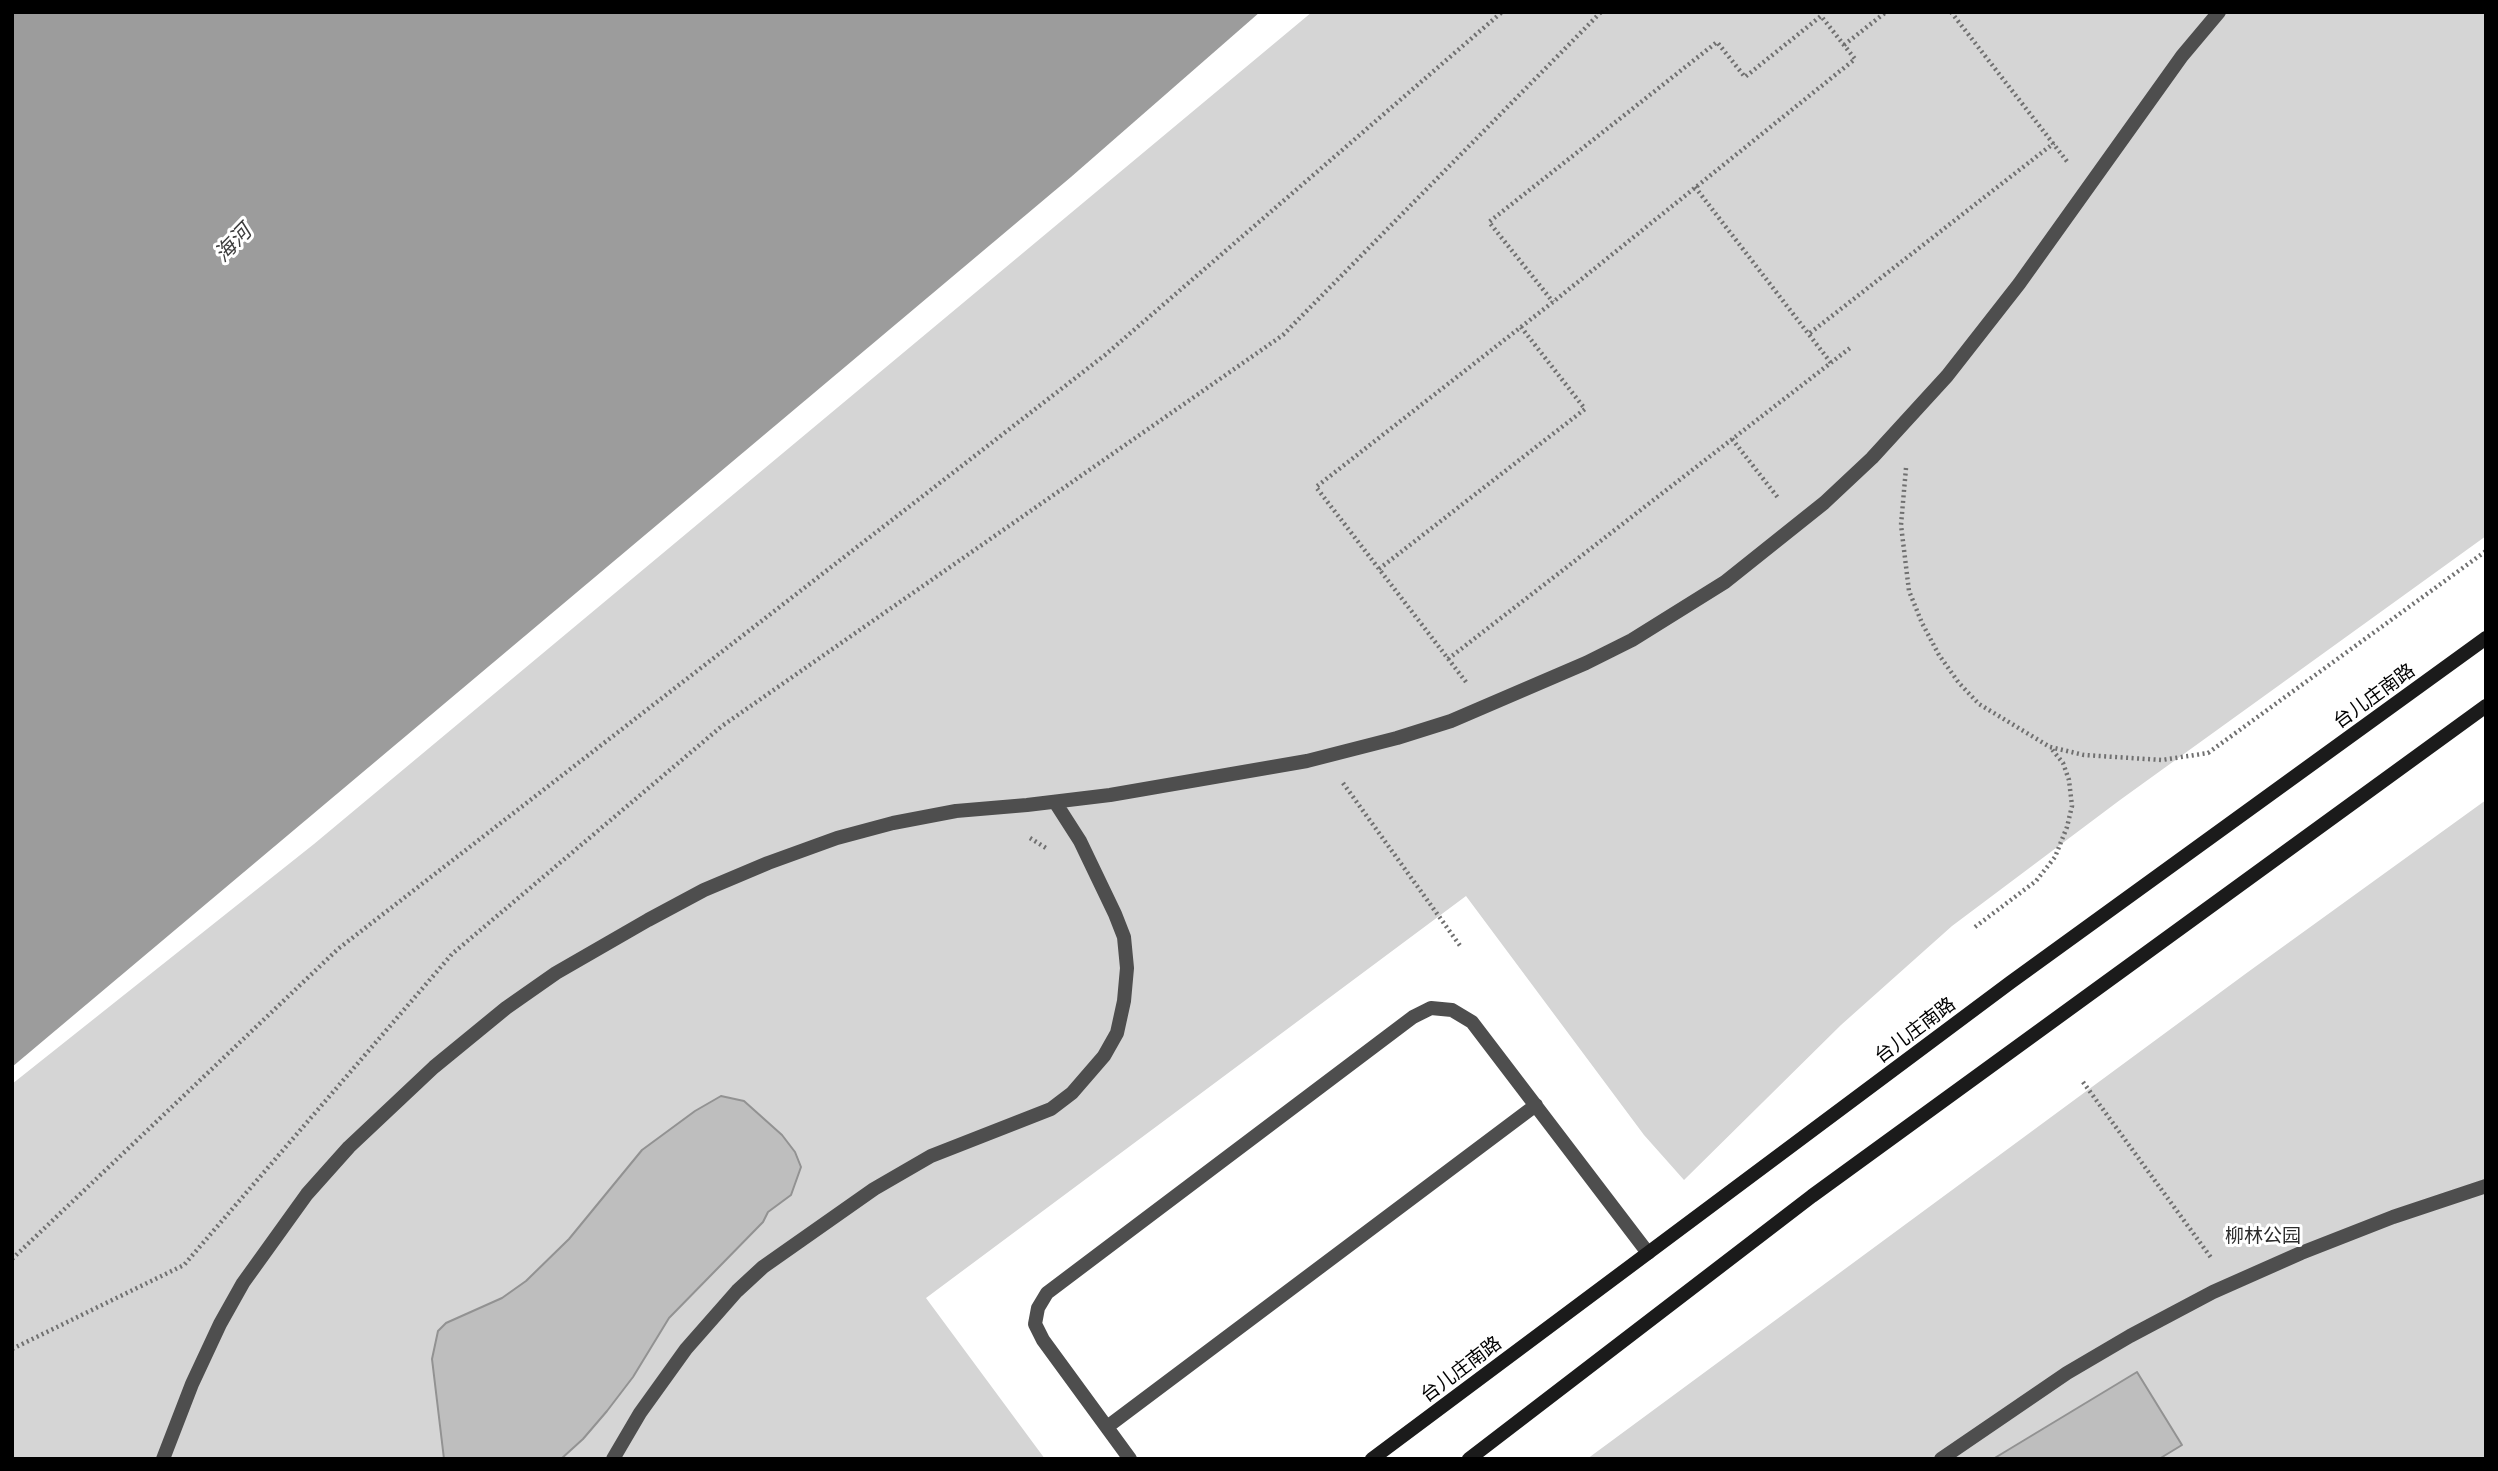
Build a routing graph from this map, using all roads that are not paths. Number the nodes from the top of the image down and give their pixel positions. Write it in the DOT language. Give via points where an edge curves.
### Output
graph roads {
  1 [pos="2219,12"];
  2 [pos="2486,638"];
  3 [pos="2486,706"];
  4 [pos="1055,802"];
  5 [pos="1536,1105"];
  6 [pos="2486,1186"];
  7 [pos="1648,1253"];
  8 [pos="1107,1427"];
  9 [pos="163,1459"];
  10 [pos="613,1459"];
  11 [pos="1130,1459"];
  12 [pos="1372,1459"];
  13 [pos="1469,1459"];
  14 [pos="1941,1459"];
  1 -- 4 [label="lane" via="2182,56 1981,336 1863,467 1725,582 1632,640 1451,721 1324,757"];
  2 -- 7 [label="main road, 台儿庄南路" via="2011,982"];
  3 -- 13 [label="main road" via="1812,1196"];
  4 -- 9 [label="lane" via="956,810 825,842 704,890 582,957 522,996 389,1108 307,1194 243,1283 220,1324"];
  4 -- 10 [label="lane" via="1080,841 1124,937 1124,1001 1117,1033 1104,1056 1072,1093 1051,1109 931,1156 874,1189 763,1268 686,1349"];
  5 -- 7 [label="lane"];
  5 -- 8 [label="lane"];
  5 -- 8 [label="lane" via="1472,1022 1452,1010 1431,1009 1413,1017 1046,1293 1035,1324"];
  6 -- 14 [label="lane" via="2393,1217 2230,1284 2078,1367"];
  7 -- 12 [label="main road, 台儿庄南路"];
  8 -- 11 [label="lane"];
}
